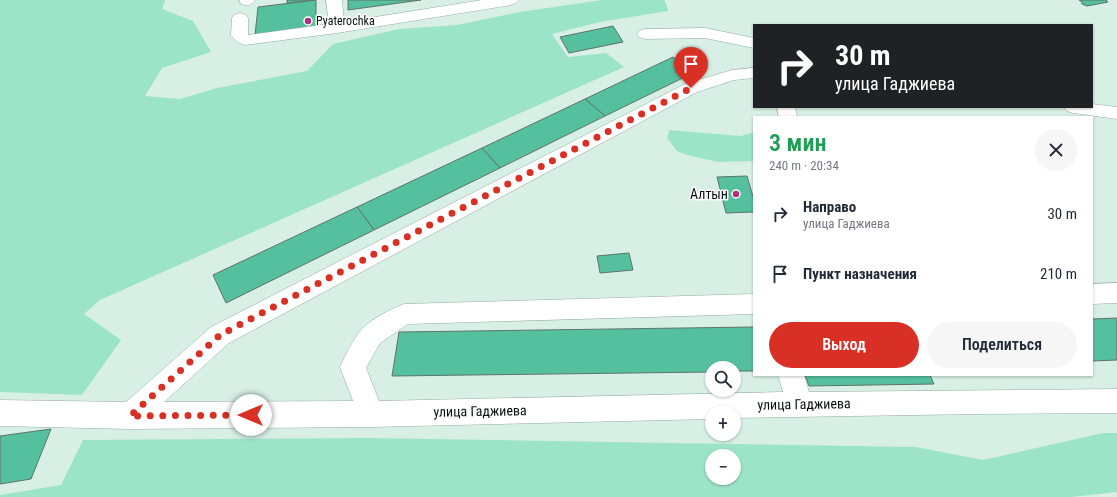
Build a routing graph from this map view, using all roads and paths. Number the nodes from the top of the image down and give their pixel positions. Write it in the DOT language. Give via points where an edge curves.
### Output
graph roads {
  1 [pos="334,0"];
  2 [pos="510,0"];
  3 [pos="490,2"];
  4 [pos="240,18"];
  5 [pos="337,28"];
  6 [pos="645,34"];
  7 [pos="753,43"];
  8 [pos="753,73"];
  9 [pos="1080,108"];
  10 [pos="1117,113"];
  11 [pos="1117,293"];
  12 [pos="1093,294"];
  13 [pos="753,304"];
  14 [pos="791,376"];
  15 [pos="1117,401"];
  16 [pos="800,404"];
  17 [pos="0,413"];
  18 [pos="371,414"];
  19 [pos="130,416"];
  1 -- 5 [label="street"];
  2 -- 3 [label="street"];
  3 -- 5 [label="street"];
  4 -- 5 [label="street" via="239,36 245,40"];
  6 -- 7 [label="street" via="705,33"];
  8 -- 19 [label="street" via="732,75 691,88 220,335"];
  9 -- 10 [label="street"];
  11 -- 12 [label="street"];
  13 -- 18 [label="street" via="404,314 371,335 353,367"];
  14 -- 16 [label="street"];
  15 -- 16 [label="street, улица Гаджиева"];
  16 -- 18 [label="street, улица Гаджиева"];
  17 -- 19 [label="street, улица Гаджиева"];
  18 -- 19 [label="street, улица Гаджиева"];
}
